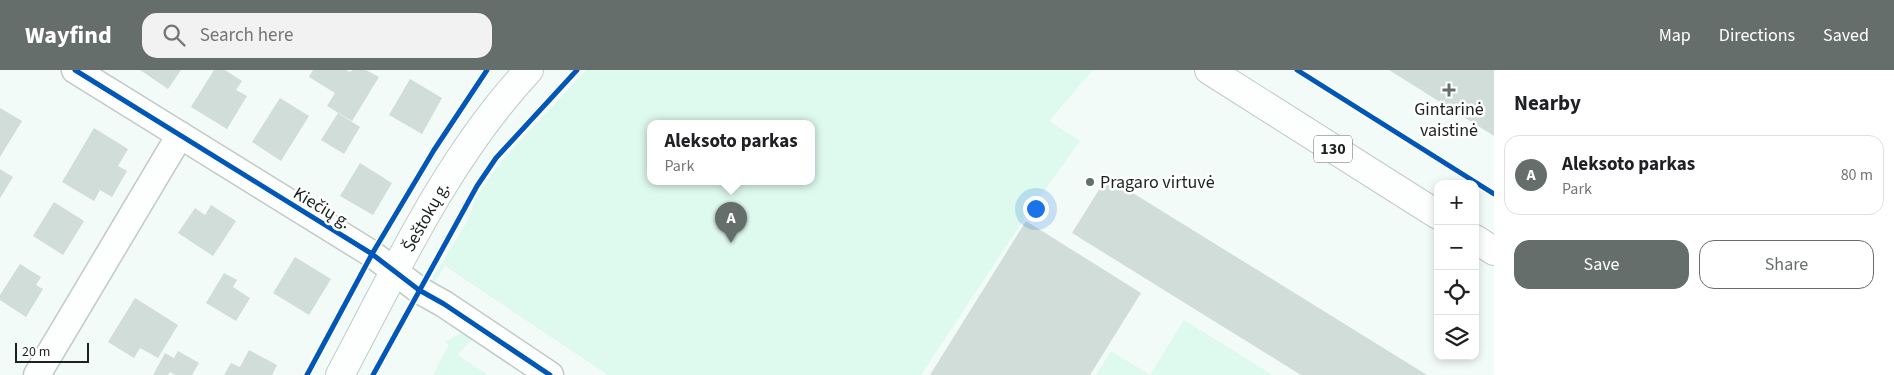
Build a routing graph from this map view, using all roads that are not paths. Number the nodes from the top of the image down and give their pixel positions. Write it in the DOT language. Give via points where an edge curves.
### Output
graph roads {
  1 [pos="75,70"];
  2 [pos="529,70"];
  3 [pos="1209,70"];
  4 [pos="180,136"];
  5 [pos="1434,212"];
  6 [pos="1479,242"];
  7 [pos="1494,251"];
  8 [pos="395,272"];
  9 [pos="37,375"];
  10 [pos="340,375"];
  11 [pos="550,375"];
  1 -- 4 [label="street, Kiečių g."];
  2 -- 8 [label="main road, Šeštokų g." via="486,118 439,191"];
  3 -- 5 [label="main road, 130"];
  4 -- 8 [label="street, Kiečių g." via="372,254"];
  4 -- 9 [label="street"];
  6 -- 7 [label="main road"];
  8 -- 10 [label="main road, Šeštokų g."];
  8 -- 11 [label="street, Kiečių g."];
}
